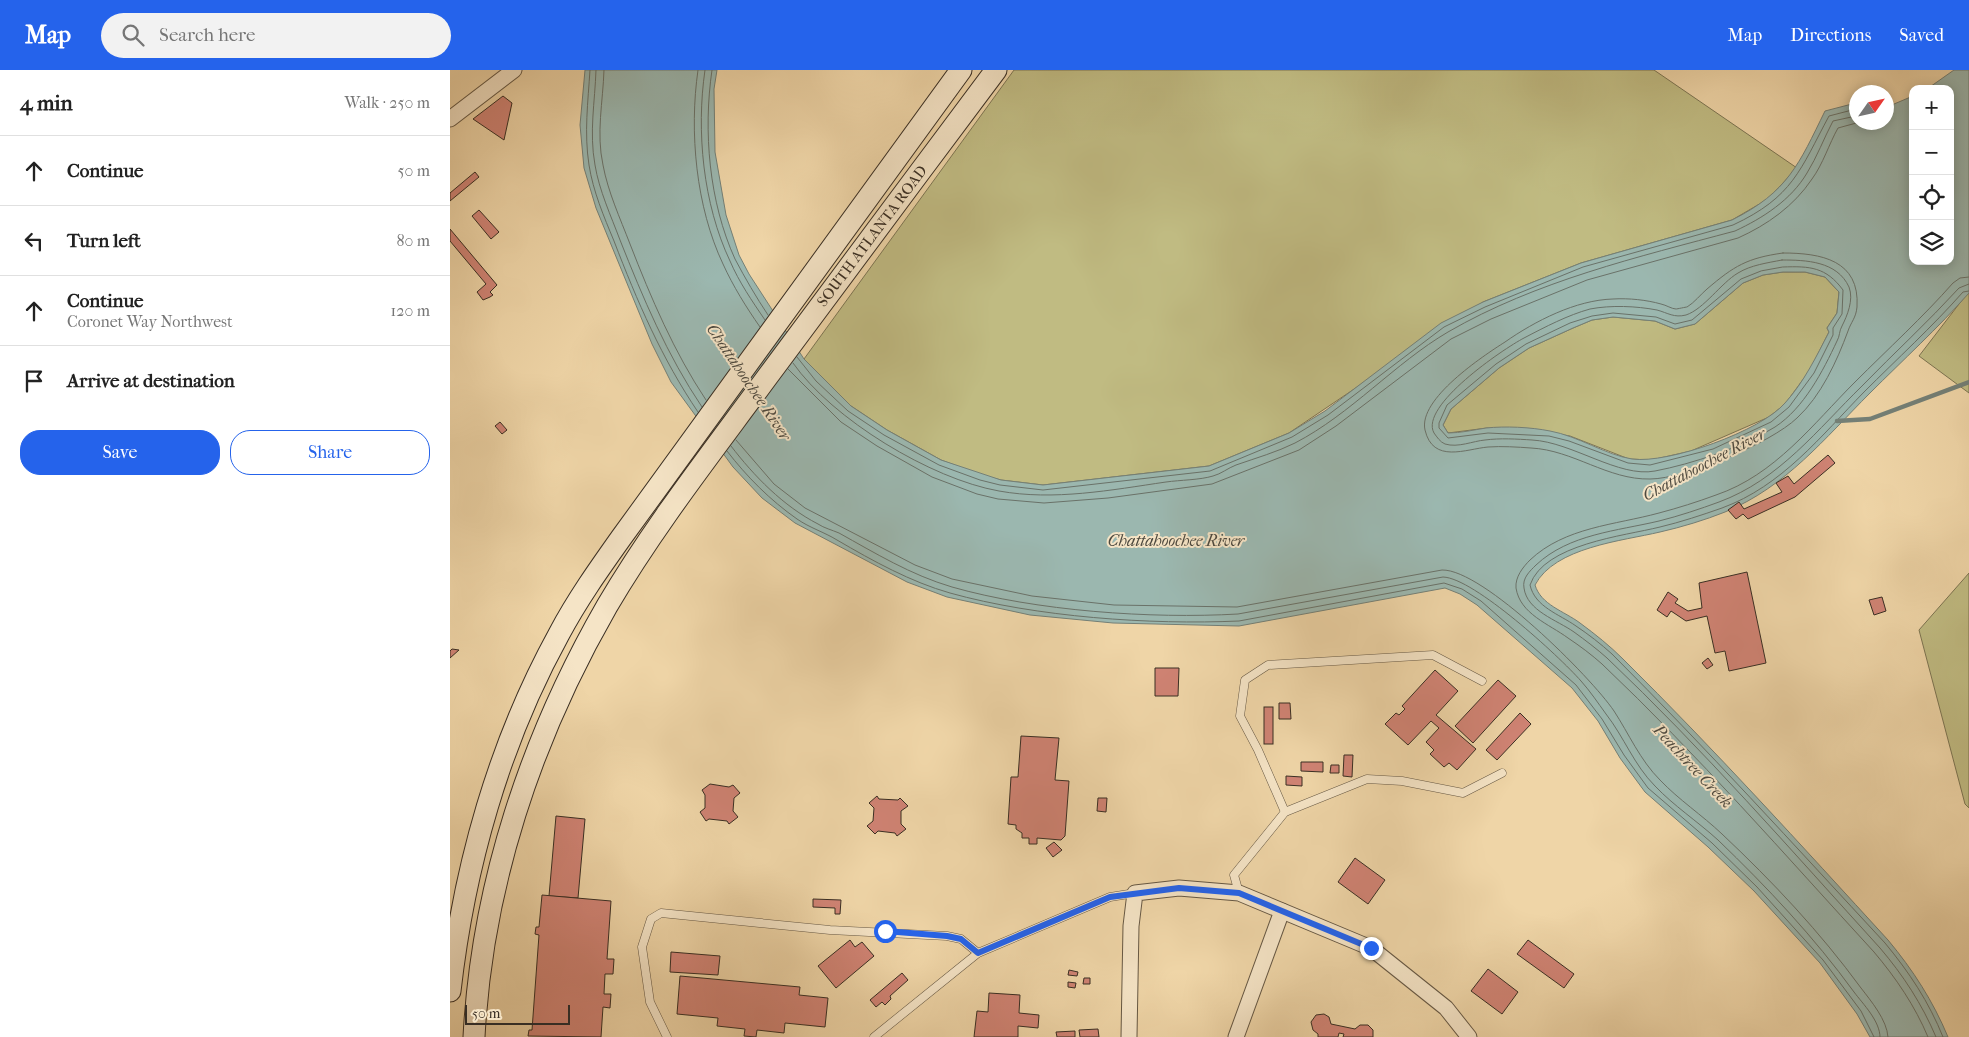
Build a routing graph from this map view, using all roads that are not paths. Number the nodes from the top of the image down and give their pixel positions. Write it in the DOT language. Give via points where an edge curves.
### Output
graph roads {
  1 [pos="514,70"];
  2 [pos="961,70"];
  3 [pos="996,70"];
  4 [pos="450,119"];
  5 [pos="1482,681"];
  6 [pos="1502,772"];
  7 [pos="1284,812"];
  8 [pos="1135,893"];
  9 [pos="1239,893"];
  10 [pos="1282,911"];
  11 [pos="978,953"];
  12 [pos="450,991"];
  13 [pos="474,1037"];
  14 [pos="667,1037"];
  15 [pos="874,1037"];
  16 [pos="1129,1037"];
  17 [pos="1236,1037"];
  18 [pos="1469,1037"];
  1 -- 4 [label="street"];
  2 -- 12 [label="main road, SOUTH ATLANTA ROAD" via="584,590 558,634 508,745 485,814 464,896"];
  3 -- 13 [label="main road, SOUTH ATLANTA ROAD" via="674,506 608,605 572,670 523,788 502,856 485,931"];
  5 -- 7 [label="lane" via="1433,655 1268,665 1244,680 1240,716"];
  6 -- 7 [label="lane" via="1463,793 1367,779"];
  7 -- 9 [label="lane" via="1234,875"];
  8 -- 9 [label="street" via="1179,888"];
  8 -- 11 [label="lane" via="1110,897"];
  8 -- 16 [label="street" via="1131,926"];
  9 -- 10 [label="street"];
  10 -- 17 [label="street"];
  10 -- 18 [label="street" via="1371,948 1446,1008"];
  11 -- 14 [label="lane" via="961,939 947,936 830,930 661,913 651,919 642,947 650,1002"];
  11 -- 15 [label="lane"];
}
